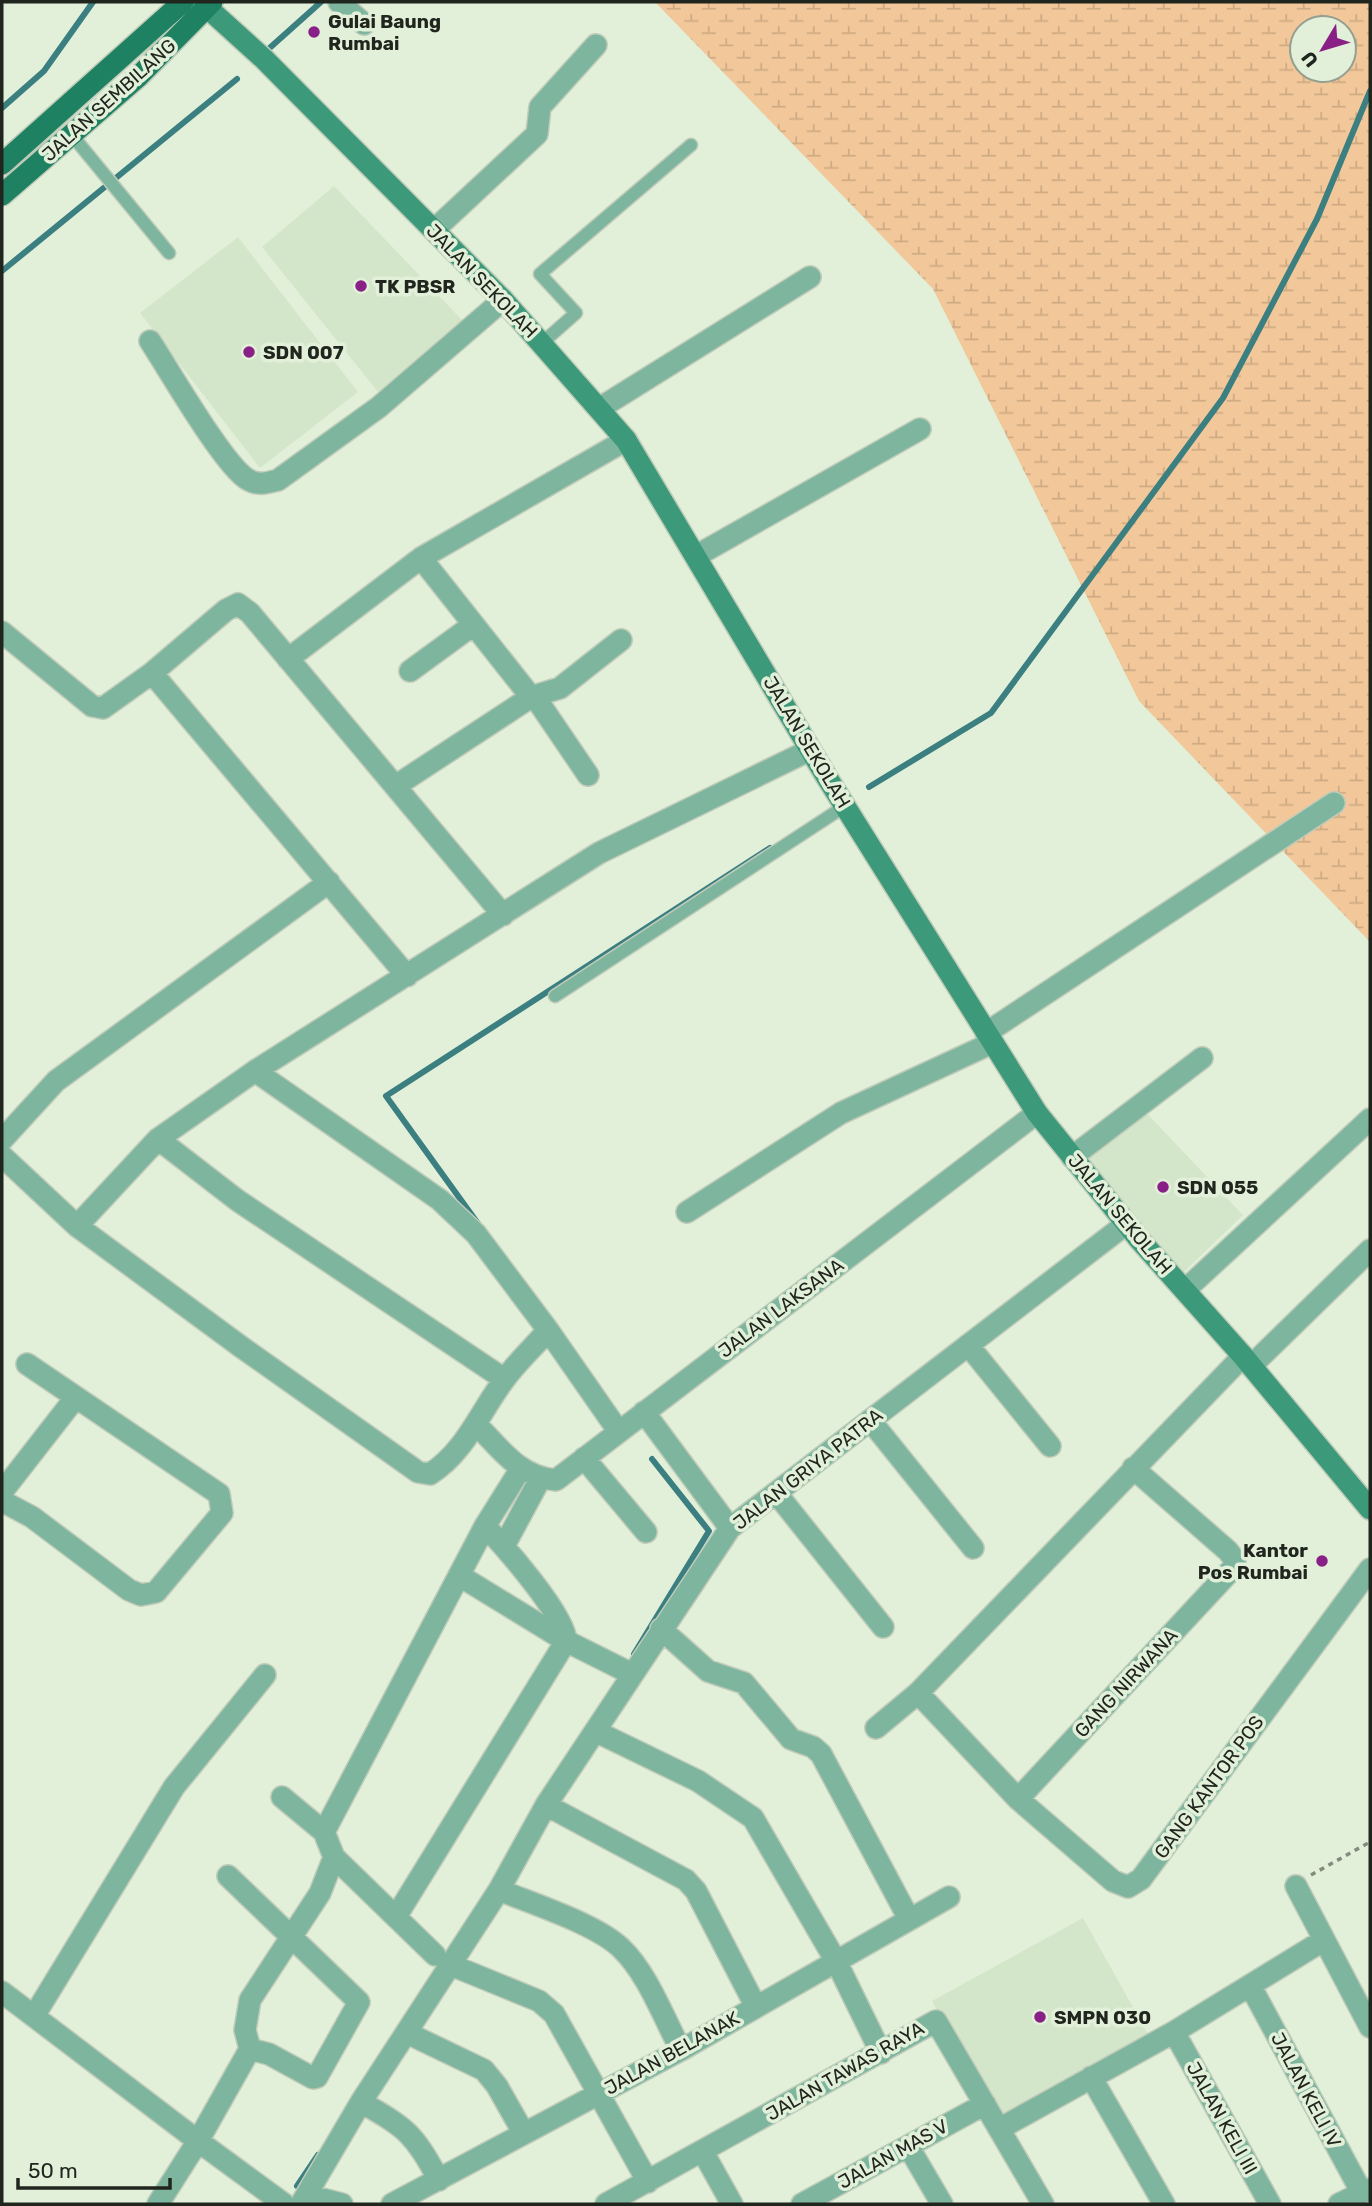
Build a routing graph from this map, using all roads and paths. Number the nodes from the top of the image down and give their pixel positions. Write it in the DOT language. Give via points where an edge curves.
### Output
graph roads {
  1 [pos="183,2"];
  2 [pos="339,2"];
  3 [pos="207,4"];
  4 [pos="364,24"];
  5 [pos="596,45"];
  6 [pos="71,134"];
  7 [pos="691,145"];
  8 [pos="2,164"];
  9 [pos="2,195"];
  10 [pos="434,230"];
  11 [pos="170,253"];
  12 [pos="810,277"];
  13 [pos="503,300"];
  14 [pos="150,341"];
  15 [pos="542,343"];
  16 [pos="600,408"];
  17 [pos="920,429"];
  18 [pos="626,440"];
  19 [pos="696,556"];
  20 [pos="421,558"];
  21 [pos="473,625"];
  22 [pos="2,632"];
  23 [pos="621,640"];
  24 [pos="288,659"];
  25 [pos="410,671"];
  26 [pos="152,673"];
  27 [pos="533,697"];
  28 [pos="810,750"];
  29 [pos="589,775"];
  30 [pos="397,785"];
  31 [pos="1334,803"];
  32 [pos="843,804"];
  33 [pos="329,882"];
  34 [pos="503,915"];
  35 [pos="407,976"];
  36 [pos="555,996"];
  37 [pos="989,1038"];
  38 [pos="1202,1058"];
  39 [pos="255,1071"];
  40 [pos="1037,1113"];
  41 [pos="1370,1119"];
  42 [pos="158,1139"];
  43 [pos="2,1140"];
  44 [pos="2,1156"];
  45 [pos="1072,1157"];
  46 [pos="687,1212"];
  47 [pos="1126,1224"];
  48 [pos="77,1226"];
  49 [pos="1370,1250"];
  50 [pos="1185,1290"];
  51 [pos="548,1330"];
  52 [pos="968,1345"];
  53 [pos="1247,1361"];
  54 [pos="27,1364"];
  55 [pos="504,1379"];
  56 [pos="76,1397"];
  57 [pos="644,1412"];
  58 [pos="870,1420"];
  59 [pos="477,1425"];
  60 [pos="619,1432"];
  61 [pos="1050,1446"];
  62 [pos="584,1458"];
  63 [pos="1133,1468"];
  64 [pos="530,1474"];
  65 [pos="2,1492"];
  66 [pos="777,1494"];
  67 [pos="2,1501"];
  68 [pos="1370,1509"];
  69 [pos="485,1526"];
  70 [pos="730,1528"];
  71 [pos="646,1532"];
  72 [pos="504,1546"];
  73 [pos="973,1548"];
  74 [pos="1370,1569"];
  75 [pos="460,1576"];
  76 [pos="883,1627"];
  77 [pos="661,1629"];
  78 [pos="566,1641"];
  79 [pos="625,1671"];
  80 [pos="265,1675"];
  81 [pos="918,1693"];
  82 [pos="876,1727"];
  83 [pos="597,1732"];
  84 [pos="282,1797"];
  85 [pos="1018,1799"];
  86 [pos="546,1805"];
  87 [pos="324,1832"];
  88 [pos="1370,1842"];
  89 [pos="334,1857"];
  90 [pos="228,1876"];
  91 [pos="1296,1886"];
  92 [pos="499,1890"];
  93 [pos="949,1897"];
  94 [pos="397,1915"];
  95 [pos="909,1919"];
  96 [pos="290,1938"];
  97 [pos="1324,1940"];
  98 [pos="443,1960"];
  99 [pos="837,1963"];
  100 [pos="1251,1987"];
  101 [pos="2,1992"];
  102 [pos="1363,1998"];
  103 [pos="756,2007"];
  104 [pos="34,2016"];
  105 [pos="1370,2027"];
  106 [pos="1174,2032"];
  107 [pos="407,2033"];
  108 [pos="250,2049"];
  109 [pos="681,2050"];
  110 [pos="881,2053"];
  111 [pos="1091,2077"];
  112 [pos="600,2093"];
  113 [pos="361,2102"];
  114 [pos="985,2104"];
  115 [pos="999,2129"];
  116 [pos="523,2132"];
  117 [pos="198,2141"];
  118 [pos="908,2146"];
  119 [pos="703,2152"];
  120 [pos="439,2180"];
  121 [pos="648,2182"];
  122 [pos="1366,2191"];
  123 [pos="832,2197"];
  124 [pos="304,2199"];
  125 [pos="158,2204"];
  126 [pos="284,2204"];
  127 [pos="342,2204"];
  128 [pos="392,2204"];
  129 [pos="606,2204"];
  130 [pos="732,2204"];
  131 [pos="802,2204"];
  132 [pos="942,2204"];
  133 [pos="1042,2204"];
  134 [pos="1164,2204"];
  135 [pos="1270,2204"];
  136 [pos="1339,2204"];
  1 -- 8 [label="main road, JALAN SEMBILANG"];
  2 -- 4 [label="street"];
  3 -- 6 [label="main road, JALAN SEMBILANG" via="139,76"];
  3 -- 10 [label="street, JALAN SEKOLAH"];
  5 -- 10 [label="street" via="540,107 537,134"];
  6 -- 9 [label="main road, JALAN SEMBILANG"];
  6 -- 11 [label="lane"];
  7 -- 15 [label="lane" via="540,274 576,313"];
  10 -- 13 [label="street, JALAN SEKOLAH"];
  12 -- 16 [label="street"];
  13 -- 14 [label="street" via="379,407 278,480 262,484 246,479 226,456"];
  13 -- 15 [label="street, JALAN SEKOLAH"];
  15 -- 16 [label="street, JALAN SEKOLAH"];
  16 -- 18 [label="street, JALAN SEKOLAH"];
  17 -- 19 [label="street"];
  18 -- 19 [label="street, JALAN SEKOLAH"];
  18 -- 20 [label="street"];
  19 -- 28 [label="street, JALAN SEKOLAH"];
  20 -- 21 [label="street"];
  20 -- 24 [label="street"];
  21 -- 25 [label="street"];
  21 -- 27 [label="street"];
  22 -- 26 [label="street" via="92,706 112,704"];
  23 -- 27 [label="street" via="560,688"];
  24 -- 26 [label="street" via="238,604"];
  24 -- 30 [label="street"];
  26 -- 33 [label="street"];
  27 -- 29 [label="street"];
  27 -- 30 [label="street"];
  28 -- 32 [label="street, JALAN SEKOLAH"];
  28 -- 34 [label="street" via="599,853"];
  30 -- 34 [label="street"];
  31 -- 37 [label="street"];
  32 -- 36 [label="lane"];
  32 -- 37 [label="street, JALAN SEKOLAH"];
  33 -- 35 [label="street"];
  33 -- 43 [label="street" via="57,1081"];
  34 -- 35 [label="street"];
  35 -- 39 [label="street"];
  37 -- 40 [label="street, JALAN SEKOLAH"];
  37 -- 46 [label="street" via="841,1113"];
  38 -- 45 [label="street"];
  39 -- 42 [label="street"];
  39 -- 51 [label="street" via="440,1200 476,1234"];
  40 -- 45 [label="street, JALAN SEKOLAH"];
  40 -- 57 [label="street, JALAN LAKSANA"];
  41 -- 50 [label="street"];
  42 -- 48 [label="street"];
  42 -- 55 [label="street" via="237,1200"];
  44 -- 48 [label="street"];
  45 -- 47 [label="street, JALAN SEKOLAH"];
  47 -- 50 [label="street, JALAN SEKOLAH"];
  47 -- 52 [label="street, JALAN GRIYA PATRA"];
  48 -- 59 [label="street" via="418,1472 430,1474 442,1467"];
  49 -- 53 [label="street"];
  50 -- 53 [label="street, JALAN SEKOLAH"];
  51 -- 55 [label="street"];
  51 -- 60 [label="street"];
  52 -- 58 [label="street, JALAN GRIYA PATRA"];
  52 -- 61 [label="street"];
  53 -- 63 [label="street"];
  53 -- 68 [label="street, JALAN SEKOLAH"];
  54 -- 56 [label="street"];
  55 -- 59 [label="street"];
  56 -- 65 [label="street"];
  56 -- 67 [label="street" via="219,1494 222,1513 156,1592 141,1595 32,1517"];
  57 -- 60 [label="street, JALAN LAKSANA"];
  57 -- 70 [label="street"];
  58 -- 66 [label="street, JALAN GRIYA PATRA"];
  58 -- 73 [label="street"];
  59 -- 64 [label="street"];
  60 -- 62 [label="street, JALAN LAKSANA"];
  62 -- 64 [label="street, JALAN LAKSANA" via="556,1480"];
  62 -- 71 [label="street"];
  63 -- 81 [label="street"];
  63 -- 85 [label="street, GANG NIRWANA" via="1228,1552 1235,1560 1233,1568"];
  64 -- 69 [label="street"];
  64 -- 72 [label="street"];
  66 -- 70 [label="street, JALAN GRIYA PATRA"];
  66 -- 76 [label="street"];
  69 -- 72 [label="street"];
  69 -- 75 [label="street"];
  70 -- 77 [label="street, JALAN GRIYA PATRA"];
  72 -- 78 [label="street" via="561,1623"];
  74 -- 85 [label="street, GANG KANTOR POS" via="1141,1880 1128,1887 1113,1881"];
  75 -- 78 [label="street"];
  75 -- 87 [label="street"];
  77 -- 79 [label="street, JALAN GRIYA PATRA"];
  77 -- 95 [label="street" via="708,1671 744,1683 791,1739 821,1754"];
  78 -- 79 [label="street"];
  78 -- 94 [label="street"];
  79 -- 83 [label="street, JALAN GRIYA PATRA"];
  80 -- 104 [label="street" via="174,1787"];
  81 -- 82 [label="street"];
  81 -- 85 [label="street"];
  83 -- 86 [label="street, JALAN GRIYA PATRA"];
  83 -- 99 [label="street" via="698,1781 753,1818"];
  84 -- 87 [label="street"];
  86 -- 92 [label="street, JALAN GRIYA PATRA"];
  86 -- 103 [label="street" via="686,1881 696,1891"];
  87 -- 89 [label="street"];
  88 -- 91 [label="path"];
  89 -- 94 [label="street"];
  89 -- 96 [label="street" via="320,1893"];
  90 -- 96 [label="street"];
  91 -- 97 [label="street"];
  92 -- 98 [label="street, JALAN GRIYA PATRA"];
  92 -- 109 [label="street" via="604,1935 620,1947 635,1964"];
  93 -- 95 [label="street, JALAN BELANAK"];
  94 -- 98 [label="street"];
  95 -- 99 [label="street, JALAN BELANAK"];
  96 -- 108 [label="street" via="250,2000 245,2030"];
  96 -- 108 [label="street" via="359,2002 313,2078"];
  97 -- 100 [label="street"];
  97 -- 102 [label="street"];
  98 -- 107 [label="street, JALAN GRIYA PATRA"];
  98 -- 112 [label="street" via="538,2001 554,2014"];
  99 -- 103 [label="street, JALAN BELANAK"];
  99 -- 110 [label="street"];
  100 -- 106 [label="street"];
  100 -- 122 [label="street, JALAN KELI IV"];
  101 -- 104 [label="street"];
  102 -- 105 [label="street"];
  103 -- 109 [label="street, JALAN BELANAK"];
  104 -- 117 [label="street"];
  106 -- 111 [label="street"];
  106 -- 135 [label="street, JALAN KELI III"];
  107 -- 113 [label="street, JALAN GRIYA PATRA"];
  107 -- 116 [label="street" via="484,2070"];
  108 -- 117 [label="street"];
  109 -- 112 [label="street, JALAN BELANAK"];
  110 -- 114 [label="street, JALAN TAWAS RAYA" via="936,2021"];
  110 -- 119 [label="street, JALAN TAWAS RAYA"];
  111 -- 115 [label="street"];
  111 -- 134 [label="street"];
  112 -- 116 [label="street, JALAN BELANAK"];
  112 -- 121 [label="street"];
  113 -- 120 [label="street" via="415,2138"];
  113 -- 124 [label="street, JALAN GRIYA PATRA"];
  114 -- 115 [label="street, JALAN TAWAS RAYA"];
  114 -- 118 [label="street, JALAN MAS V"];
  115 -- 133 [label="street, JALAN TAWAS RAYA"];
  116 -- 120 [label="street, JALAN BELANAK"];
  117 -- 125 [label="street"];
  117 -- 126 [label="street"];
  118 -- 123 [label="street, JALAN MAS V"];
  118 -- 132 [label="street"];
  119 -- 121 [label="street, JALAN TAWAS RAYA"];
  119 -- 130 [label="street"];
  120 -- 128 [label="street, JALAN BELANAK"];
  121 -- 129 [label="street, JALAN TAWAS RAYA"];
  122 -- 136 [label="street"];
  123 -- 131 [label="street, JALAN MAS V"];
  124 -- 127 [label="street"];
}
